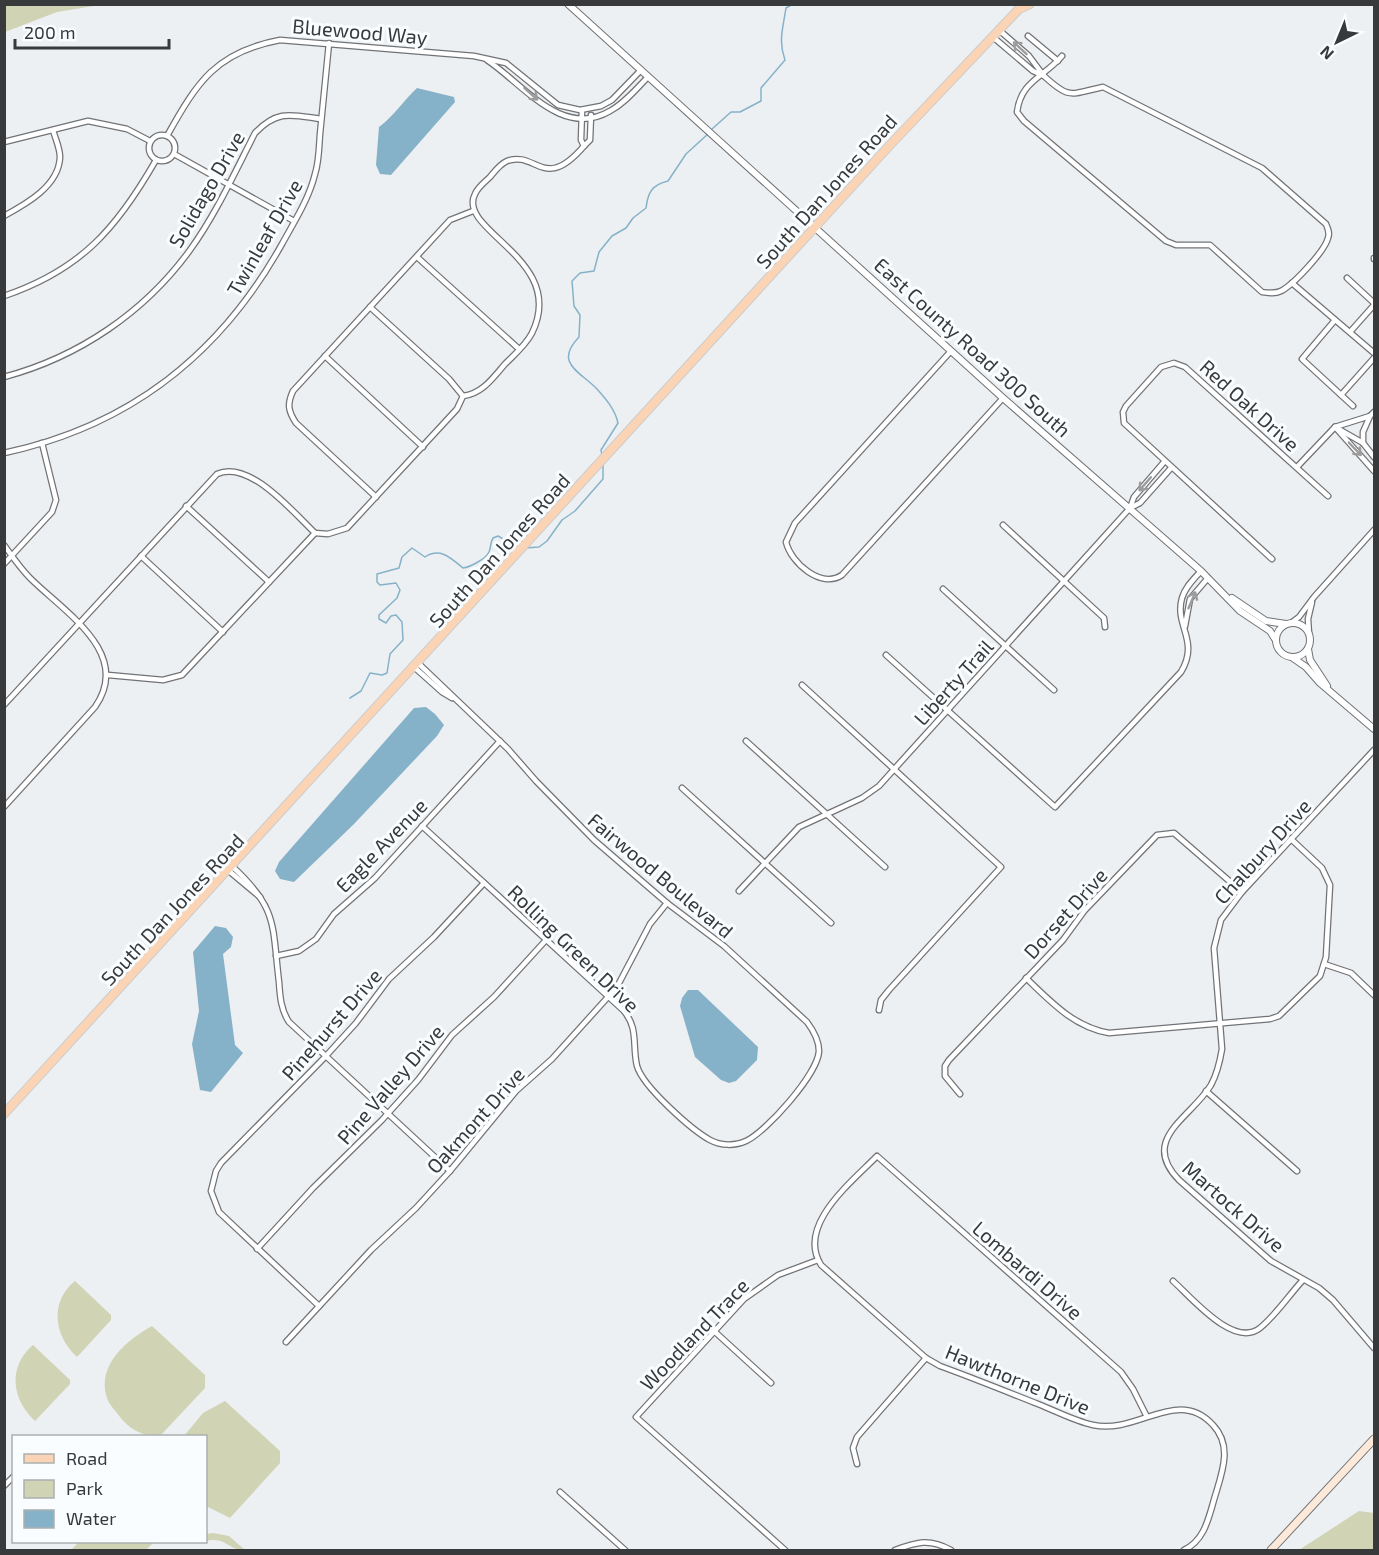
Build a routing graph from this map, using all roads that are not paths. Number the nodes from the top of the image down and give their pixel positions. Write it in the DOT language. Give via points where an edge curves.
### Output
graph roads {
  1 [pos="568,4"];
  2 [pos="1030,4"];
  3 [pos="1020,7"];
  4 [pos="999,30"];
  5 [pos="1028,36"];
  6 [pos="993,37"];
  7 [pos="329,43"];
  8 [pos="1062,56"];
  9 [pos="485,58"];
  10 [pos="1058,61"];
  11 [pos="641,70"];
  12 [pos="1044,76"];
  13 [pos="648,77"];
  14 [pos="622,92"];
  15 [pos="628,97"];
  16 [pos="582,110"];
  17 [pos="590,110"];
  18 [pos="582,118"];
  19 [pos="591,118"];
  20 [pos="321,119"];
  21 [pos="52,130"];
  22 [pos="167,136"];
  23 [pos="150,141"];
  24 [pos="4,142"];
  25 [pos="584,146"];
  26 [pos="174,154"];
  27 [pos="156,160"];
  28 [pos="229,184"];
  29 [pos="473,211"];
  30 [pos="4,216"];
  31 [pos="294,221"];
  32 [pos="815,228"];
  33 [pos="417,257"];
  34 [pos="1347,278"];
  35 [pos="1292,283"];
  36 [pos="4,296"];
  37 [pos="1374,304"];
  38 [pos="370,307"];
  39 [pos="1335,320"];
  40 [pos="1350,332"];
  41 [pos="519,349"];
  42 [pos="951,351"];
  43 [pos="1374,353"];
  44 [pos="326,356"];
  45 [pos="1374,358"];
  46 [pos="4,377"];
  47 [pos="1341,395"];
  48 [pos="463,396"];
  49 [pos="1003,398"];
  50 [pos="1353,406"];
  51 [pos="1372,414"];
  52 [pos="1335,427"];
  53 [pos="42,443"];
  54 [pos="1363,443"];
  55 [pos="423,447"];
  56 [pos="4,453"];
  57 [pos="1374,457"];
  58 [pos="1164,462"];
  59 [pos="1297,467"];
  60 [pos="1171,468"];
  61 [pos="1374,471"];
  62 [pos="1328,496"];
  63 [pos="376,498"];
  64 [pos="186,506"];
  65 [pos="1130,508"];
  66 [pos="1003,525"];
  67 [pos="1374,530"];
  68 [pos="315,533"];
  69 [pos="4,545"];
  70 [pos="12,556"];
  71 [pos="141,556"];
  72 [pos="1272,559"];
  73 [pos="4,564"];
  74 [pos="1201,571"];
  75 [pos="1208,578"];
  76 [pos="269,582"];
  77 [pos="1064,582"];
  78 [pos="943,589"];
  79 [pos="1228,596"];
  80 [pos="1314,597"];
  81 [pos="79,624"];
  82 [pos="1288,624"];
  83 [pos="1185,626"];
  84 [pos="1105,627"];
  85 [pos="223,632"];
  86 [pos="1309,634"];
  87 [pos="1275,639"];
  88 [pos="1005,646"];
  89 [pos="1308,649"];
  90 [pos="886,655"];
  91 [pos="1293,658"];
  92 [pos="416,665"];
  93 [pos="108,675"];
  94 [pos="802,685"];
  95 [pos="1327,686"];
  96 [pos="1054,690"];
  97 [pos="4,705"];
  98 [pos="948,710"];
  99 [pos="1374,729"];
  100 [pos="500,741"];
  101 [pos="746,741"];
  102 [pos="1374,750"];
  103 [pos="894,769"];
  104 [pos="682,788"];
  105 [pos="4,807"];
  106 [pos="826,813"];
  107 [pos="422,826"];
  108 [pos="1291,839"];
  109 [pos="765,864"];
  110 [pos="885,867"];
  111 [pos="231,869"];
  112 [pos="484,883"];
  113 [pos="739,891"];
  114 [pos="1242,892"];
  115 [pos="668,903"];
  116 [pos="831,923"];
  117 [pos="546,940"];
  118 [pos="276,956"];
  119 [pos="1324,964"];
  120 [pos="1026,978"];
  121 [pos="1374,994"];
  122 [pos="609,997"];
  123 [pos="879,1010"];
  124 [pos="1220,1024"];
  125 [pos="325,1057"];
  126 [pos="1206,1091"];
  127 [pos="960,1094"];
  128 [pos="4,1114"];
  129 [pos="387,1114"];
  130 [pos="733,1145"];
  131 [pos="1164,1151"];
  132 [pos="450,1171"];
  133 [pos="1297,1171"];
  134 [pos="257,1249"];
  135 [pos="818,1260"];
  136 [pos="1303,1280"];
  137 [pos="1173,1281"];
  138 [pos="319,1306"];
  139 [pos="714,1331"];
  140 [pos="286,1342"];
  141 [pos="1374,1348"];
  142 [pos="926,1358"];
  143 [pos="771,1383"];
  144 [pos="1147,1418"];
  145 [pos="1374,1439"];
  146 [pos="858,1464"];
  147 [pos="560,1492"];
  148 [pos="1193,1549"];
  149 [pos="625,1551"];
  150 [pos="785,1551"];
  151 [pos="895,1551"];
  152 [pos="951,1551"];
  153 [pos="1184,1551"];
  154 [pos="1271,1551"];
  1 -- 11 [label="street, East County Road 300 South"];
  2 -- 3 [label="main road, South Dan Jones Road"];
  3 -- 4 [label="main road, South Dan Jones Road"];
  4 -- 6 [label="main road, South Dan Jones Road"];
  12 -- 4 [label="street, one-way" via="1029,56"];
  5 -- 10 [label="street"];
  6 -- 12 [label="street"];
  6 -- 32 [label="main road, South Dan Jones Road"];
  7 -- 9 [label="street, Bluewood Way"];
  7 -- 20 [label="street, Twinleaf Drive"];
  7 -- 22 [label="street, Bluewood Way" via="280,40 236,53 200,82"];
  8 -- 10 [label="street"];
  9 -- 16 [label="street, Bluewood Way" via="506,63 558,105"];
  9 -- 18 [label="street, one-way" via="544,106 559,115"];
  10 -- 12 [label="street"];
  11 -- 13 [label="street, East County Road 300 South"];
  11 -- 14 [label="street, Bluewood Way"];
  12 -- 35 [label="street" via="1033,80 1019,96 1017,112 1166,241 1176,245 1210,245 1262,292 1280,292"];
  12 -- 35 [label="street" via="1062,93 1103,87 1262,168 1326,224 1329,232 1323,249"];
  13 -- 15 [label="street"];
  13 -- 32 [label="street, East County Road 300 South"];
  14 -- 15 [label="street"];
  14 -- 17 [label="street, Bluewood Way"];
  15 -- 19 [label="street" via="611,111"];
  16 -- 17 [label="street, Bluewood Way"];
  16 -- 18 [label="street"];
  17 -- 19 [label="street"];
  18 -- 19 [label="street"];
  18 -- 25 [label="street"];
  19 -- 25 [label="street" via="590,140"];
  20 -- 28 [label="street, Solidago Drive" via="286,115 264,124"];
  20 -- 31 [label="street, Twinleaf Drive" via="316,173"];
  21 -- 23 [label="street" via="88,121 108,123"];
  21 -- 24 [label="street"];
  21 -- 30 [label="street" via="60,155 54,177 33,198"];
  22 -- 23 [label="street" via="156,136"];
  22 -- 26 [label="street" via="175,145"];
  23 -- 27 [label="street" via="149,150"];
  25 -- 29 [label="street" via="557,168 507,161 475,194"];
  26 -- 27 [label="street" via="166,161"];
  26 -- 28 [label="street"];
  27 -- 36 [label="street" via="100,240 52,276"];
  28 -- 31 [label="street"];
  28 -- 46 [label="street, Solidago Drive" via="192,248 144,302 66,356"];
  29 -- 33 [label="street" via="450,220"];
  29 -- 41 [label="street" via="523,260 536,285 536,321 533,332"];
  31 -- 53 [label="street, Twinleaf Drive" via="258,284 197,357 132,405"];
  32 -- 42 [label="street, East County Road 300 South"];
  32 -- 92 [label="main road, South Dan Jones Road"];
  33 -- 38 [label="street"];
  33 -- 41 [label="street"];
  34 -- 37 [label="street"];
  35 -- 39 [label="street"];
  37 -- 40 [label="street"];
  38 -- 44 [label="street"];
  38 -- 48 [label="street" via="450,379"];
  39 -- 40 [label="street"];
  39 -- 47 [label="street" via="1302,359"];
  40 -- 43 [label="street"];
  41 -- 48 [label="street" via="480,391"];
  42 -- 49 [label="street, East County Road 300 South"];
  42 -- 49 [label="street" via="792,527 787,546 802,565 824,580 842,575"];
  44 -- 55 [label="street"];
  44 -- 63 [label="street" via="293,391 288,407 296,423"];
  45 -- 47 [label="street"];
  47 -- 50 [label="street"];
  48 -- 55 [label="street" via="457,409"];
  49 -- 65 [label="street, East County Road 300 South"];
  51 -- 52 [label="street"];
  51 -- 54 [label="street" via="1363,432"];
  52 -- 54 [label="street"];
  52 -- 59 [label="street"];
  52 -- 61 [label="street, one-way"];
  53 -- 56 [label="street, Twinleaf Drive"];
  53 -- 70 [label="street" via="56,500 52,512"];
  54 -- 57 [label="street"];
  55 -- 63 [label="street"];
  58 -- 59 [label="street, Red Oak Drive" via="1128,429 1123,418 1126,406 1161,368 1174,363 1185,367"];
  58 -- 60 [label="street, Red Oak Drive"];
  58 -- 65 [label="street, Liberty Trail, one-way" via="1134,497"];
  59 -- 62 [label="street, Red Oak Drive"];
  60 -- 65 [label="street" via="1140,503"];
  60 -- 72 [label="street, Red Oak Drive"];
  63 -- 68 [label="street" via="347,528"];
  64 -- 68 [label="street" via="217,474 234,470 256,480"];
  64 -- 71 [label="street"];
  64 -- 76 [label="street"];
  65 -- 74 [label="street, East County Road 300 South"];
  65 -- 77 [label="street, Liberty Trail"];
  66 -- 77 [label="street"];
  67 -- 80 [label="street"];
  68 -- 76 [label="street"];
  69 -- 70 [label="street"];
  70 -- 73 [label="street"];
  70 -- 81 [label="street"];
  71 -- 81 [label="street"];
  71 -- 85 [label="street"];
  74 -- 75 [label="street, East County Road 300 South"];
  74 -- 83 [label="street" via="1182,599"];
  75 -- 79 [label="street, East County Road 300 South"];
  83 -- 75 [label="street, one-way" via="1190,598"];
  76 -- 85 [label="street"];
  77 -- 84 [label="street" via="1104,618"];
  77 -- 88 [label="street, Liberty Trail"];
  78 -- 88 [label="street"];
  79 -- 82 [label="street, East County Road 300 South" via="1266,621"];
  79 -- 87 [label="street, East County Road 300 South"];
  80 -- 82 [label="street" via="1299,617"];
  80 -- 86 [label="street"];
  81 -- 93 [label="street" via="99,646"];
  81 -- 97 [label="street"];
  82 -- 86 [label="street" via="1302,626"];
  82 -- 87 [label="street" via="1278,630"];
  83 -- 98 [label="street" via="1189,653 1181,672 1055,807"];
  85 -- 93 [label="street" via="177,678"];
  86 -- 89 [label="street"];
  87 -- 91 [label="street" via="1280,652"];
  88 -- 96 [label="street"];
  88 -- 98 [label="street, Liberty Trail"];
  89 -- 91 [label="street"];
  89 -- 95 [label="street" via="1310,660"];
  90 -- 98 [label="street"];
  91 -- 95 [label="street"];
  92 -- 100 [label="street, Fairwood Boulevard"];
  92 -- 111 [label="main road, South Dan Jones Road"];
  93 -- 105 [label="street" via="95,707"];
  94 -- 103 [label="street"];
  95 -- 99 [label="street"];
  98 -- 103 [label="street, Liberty Trail"];
  100 -- 107 [label="street, Eagle Avenue"];
  100 -- 115 [label="street, Fairwood Boulevard" via="579,826"];
  101 -- 106 [label="street"];
  102 -- 108 [label="street, Chalbury Drive"];
  103 -- 106 [label="street, Liberty Trail" via="868,795"];
  103 -- 123 [label="street" via="1001,867 889,990"];
  104 -- 109 [label="street"];
  106 -- 109 [label="street, Liberty Trail" via="799,827"];
  106 -- 110 [label="street"];
  107 -- 112 [label="street, Rolling Green Drive"];
  107 -- 118 [label="street, Eagle Avenue" via="375,878 334,914 316,939 299,951"];
  108 -- 114 [label="street, Chalbury Drive"];
  108 -- 119 [label="street" via="1322,868 1330,885"];
  109 -- 113 [label="street, Liberty Trail"];
  109 -- 116 [label="street"];
  111 -- 118 [label="street" via="262,898 271,918"];
  111 -- 128 [label="main road, South Dan Jones Road"];
  112 -- 117 [label="street, Rolling Green Drive"];
  112 -- 125 [label="street, Pinehurst Drive" via="435,937 389,979"];
  114 -- 120 [label="street, Dorset Drive" via="1174,833 1157,835"];
  114 -- 124 [label="street, Chalbury Drive" via="1227,909 1214,940"];
  115 -- 122 [label="street, Oakmont Drive" via="650,924 625,975"];
  115 -- 130 [label="street, Fairwood Boulevard" via="724,946 807,1022 815,1034 819,1050 812,1074 769,1122 750,1139"];
  117 -- 122 [label="street, Rolling Green Drive"];
  117 -- 129 [label="street, Pine Valley Drive" via="494,997 452,1035"];
  118 -- 125 [label="street" via="285,1016"];
  119 -- 121 [label="street" via="1351,974"];
  119 -- 124 [label="street" via="1320,976 1279,1016"];
  120 -- 124 [label="street" via="1071,1018 1101,1032"];
  120 -- 127 [label="street, Dorset Drive" via="945,1066 947,1080"];
  122 -- 130 [label="street, Rolling Green Drive" via="632,1023 637,1066 644,1080 702,1135"];
  122 -- 132 [label="street, Oakmont Drive" via="552,1059 516,1091"];
  124 -- 126 [label="street, Chalbury Drive" via="1220,1062"];
  125 -- 129 [label="street"];
  125 -- 134 [label="street, Pinehurst Drive" via="216,1171 211,1191 219,1212"];
  126 -- 131 [label="street, Chalbury Drive" via="1170,1132"];
  126 -- 133 [label="street"];
  129 -- 132 [label="street"];
  129 -- 134 [label="street, Pine Valley Drive"];
  131 -- 136 [label="street, Martock Drive" via="1167,1165 1179,1180 1271,1261"];
  132 -- 138 [label="street, Oakmont Drive"];
  134 -- 138 [label="street"];
  135 -- 139 [label="street, Woodland Trace" via="766,1281"];
  135 -- 142 [label="street, Hawthorne Drive"];
  135 -- 144 [label="street, Lombardi Drive" via="814,1250 822,1218 877,1156 1121,1372"];
  136 -- 137 [label="street" via="1260,1327 1242,1333 1226,1328"];
  136 -- 141 [label="street, Martock Drive" via="1333,1300"];
  138 -- 140 [label="street, Oakmont Drive"];
  139 -- 143 [label="street"];
  139 -- 150 [label="street, Woodland Trace" via="636,1417"];
  142 -- 144 [label="street, Hawthorne Drive" via="1091,1425 1122,1426"];
  142 -- 146 [label="street" via="857,1437 853,1448"];
  144 -- 148 [label="street, Hawthorne Drive" via="1169,1410 1192,1411 1208,1419 1222,1438 1226,1455 1203,1532"];
  145 -- 154 [label="main road"];
  147 -- 149 [label="street"];
  148 -- 153 [label="street"];
  151 -- 152 [label="street" via="918,1541 929,1541"];
}
